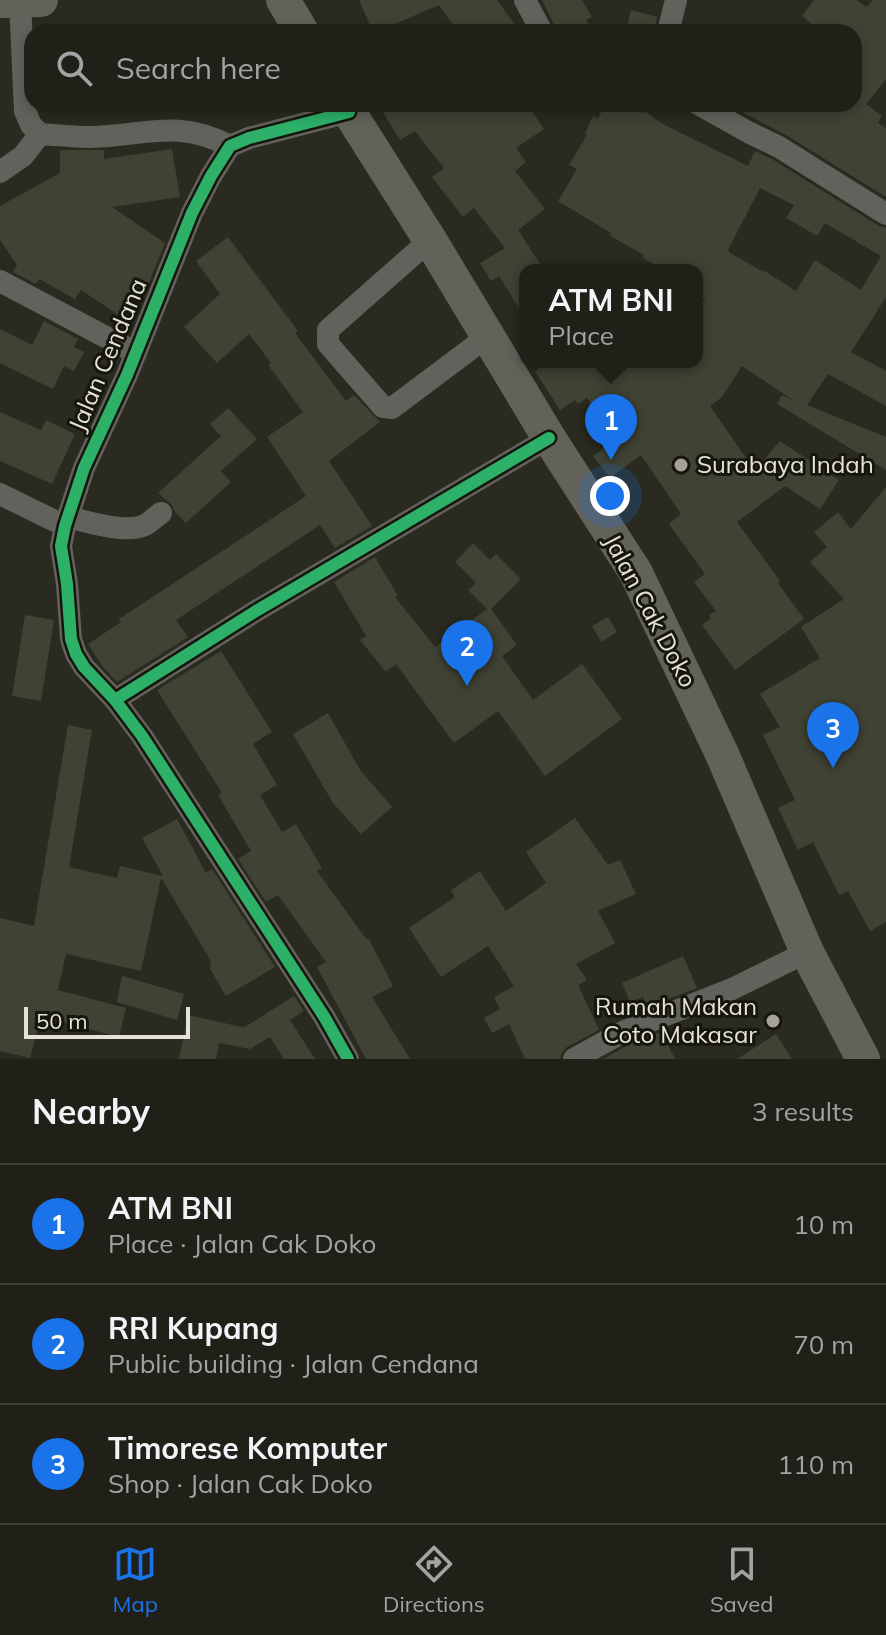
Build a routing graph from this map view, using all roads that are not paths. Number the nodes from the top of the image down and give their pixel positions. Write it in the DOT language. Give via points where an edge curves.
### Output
graph roads {
  1 [pos="283,0"];
  2 [pos="525,0"];
  3 [pos="676,0"];
  4 [pos="21,1"];
  5 [pos="297,24"];
  6 [pos="538,24"];
  7 [pos="670,24"];
  8 [pos="24,84"];
  9 [pos="25,112"];
  10 [pos="333,112"];
  11 [pos="349,112"];
  12 [pos="712,112"];
  13 [pos="40,134"];
  14 [pos="230,146"];
  15 [pos="0,172"];
  16 [pos="886,214"];
  17 [pos="430,240"];
  18 [pos="0,281"];
  19 [pos="488,336"];
  20 [pos="136,353"];
  21 [pos="549,438"];
  22 [pos="0,494"];
  23 [pos="161,513"];
  24 [pos="66,521"];
  25 [pos="115,700"];
  26 [pos="807,952"];
  27 [pos="348,1059"];
  28 [pos="574,1059"];
  29 [pos="863,1059"];
  1 -- 5 [label="main road"];
  2 -- 6 [label="street"];
  3 -- 7 [label="street"];
  4 -- 8 [label="street"];
  9 -- 13 [label="street"];
  10 -- 14 [label="street"];
  11 -- 17 [label="main road, Jalan Cak Doko"];
  12 -- 16 [label="street"];
  13 -- 14 [label="street" via="192,131"];
  13 -- 15 [label="street" via="23,156"];
  14 -- 20 [label="street, Jalan Cendana" via="192,213"];
  17 -- 19 [label="main road, Jalan Cak Doko"];
  17 -- 19 [label="street" via="328,330 328,344 383,407 392,408"];
  18 -- 20 [label="street"];
  19 -- 21 [label="main road, Jalan Cak Doko"];
  20 -- 24 [label="street, Jalan Cendana"];
  21 -- 25 [label="street"];
  21 -- 26 [label="main road, Jalan Cak Doko" via="636,573"];
  22 -- 24 [label="street"];
  23 -- 24 [label="street" via="145,525 130,527"];
  24 -- 25 [label="street, Jalan Cendana" via="61,546 71,639 84,667"];
  25 -- 27 [label="street, Jalan Cendana"];
  26 -- 28 [label="street" via="732,989 625,1031"];
  26 -- 29 [label="main road, Jalan Cak Doko"];
}
